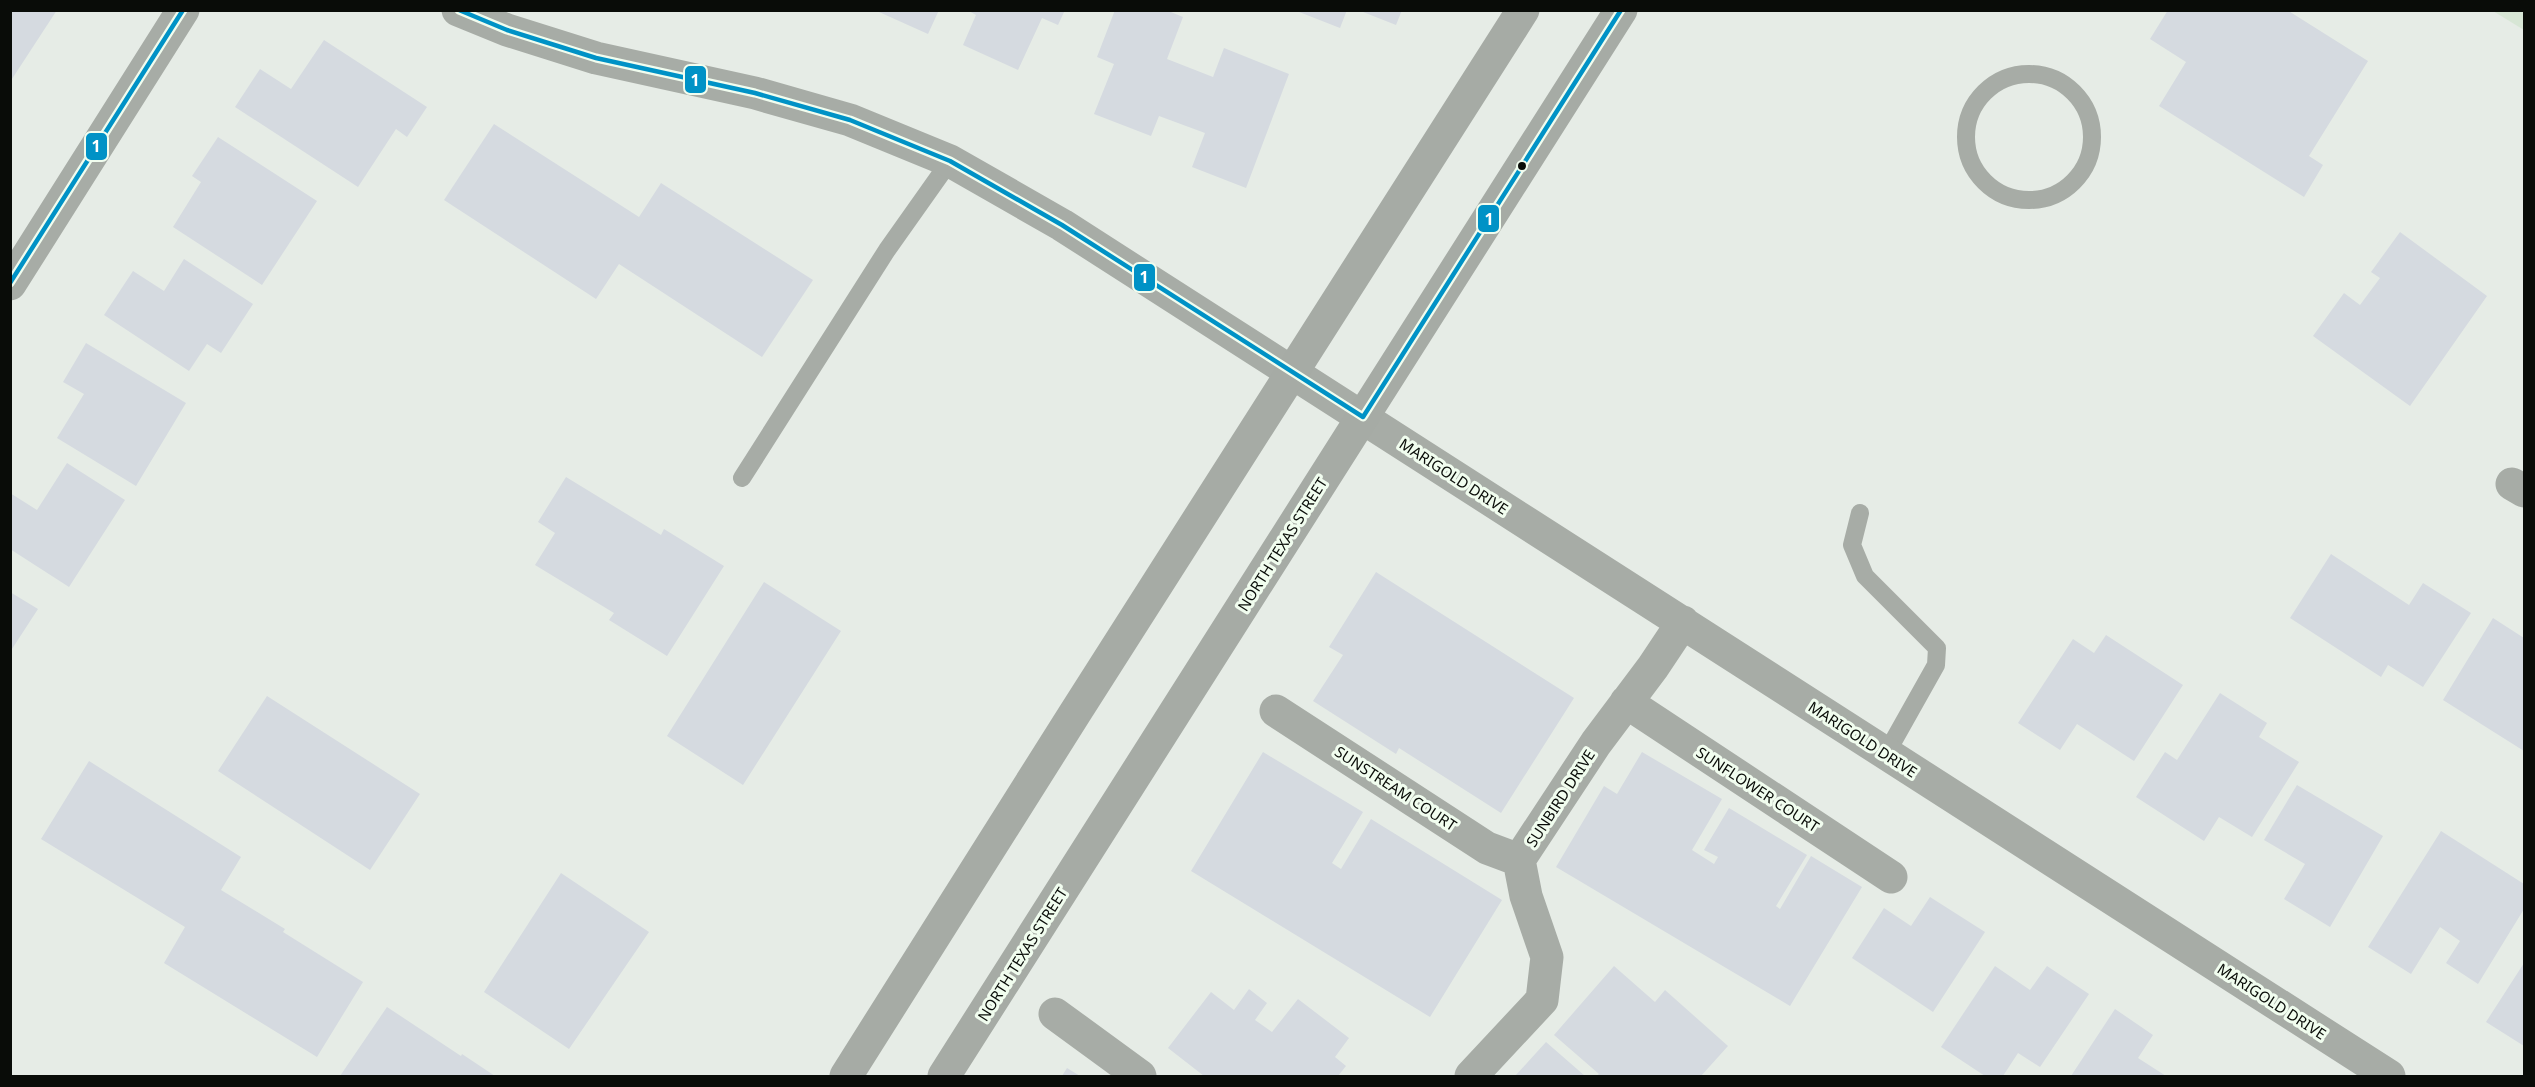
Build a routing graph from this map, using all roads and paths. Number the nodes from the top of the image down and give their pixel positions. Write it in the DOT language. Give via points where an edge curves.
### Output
graph roads {
  1 [pos="183,10"];
  2 [pos="458,10"];
  3 [pos="1523,10"];
  4 [pos="1621,10"];
  5 [pos="950,160"];
  6 [pos="2030,201"];
  7 [pos="10,284"];
  8 [pos="1292,372"];
  9 [pos="1362,417"];
  10 [pos="742,478"];
  11 [pos="1860,513"];
  12 [pos="1683,622"];
  13 [pos="1626,702"];
  14 [pos="1276,711"];
  15 [pos="1886,754"];
  16 [pos="1519,860"];
  17 [pos="1891,877"];
  18 [pos="1055,1014"];
  19 [pos="846,1077"];
  20 [pos="944,1077"];
  21 [pos="1140,1077"];
  22 [pos="1471,1077"];
  23 [pos="2389,1077"];
  1 -- 7 [label="street"];
  2 -- 5 [label="street, MARIGOLD DRIVE" via="596,58 755,93 850,120"];
  3 -- 8 [label="main road"];
  4 -- 9 [label="main road, NORTH TEXAS STREET"];
  5 -- 8 [label="street, MARIGOLD DRIVE" via="1062,225"];
  5 -- 10 [label="lane" via="887,250"];
  6 -- 6 [label="lane" via="2052,196 2073,183 2088,164 2094,140 2090,116 2076,93 2054,78 2027,73 2001,79 1984,92 1969,116 1965,140 1971,163 1985,182 2005,195"];
  8 -- 9 [label="street, MARIGOLD DRIVE"];
  8 -- 19 [label="main road"];
  9 -- 12 [label="street, MARIGOLD DRIVE"];
  9 -- 20 [label="main road, NORTH TEXAS STREET"];
  11 -- 15 [label="lane" via="1852,545 1865,576 1937,648 1936,665"];
  12 -- 13 [label="street, SUNBIRD DRIVE"];
  12 -- 15 [label="street, MARIGOLD DRIVE"];
  13 -- 16 [label="street, SUNBIRD DRIVE"];
  13 -- 17 [label="street, SUNFLOWER COURT"];
  14 -- 16 [label="street, SUNSTREAM COURT" via="1487,848"];
  15 -- 23 [label="street, MARIGOLD DRIVE"];
  16 -- 22 [label="street, SUNBIRD DRIVE" via="1526,896 1547,957 1542,1000"];
  18 -- 21 [label="street"];
}
